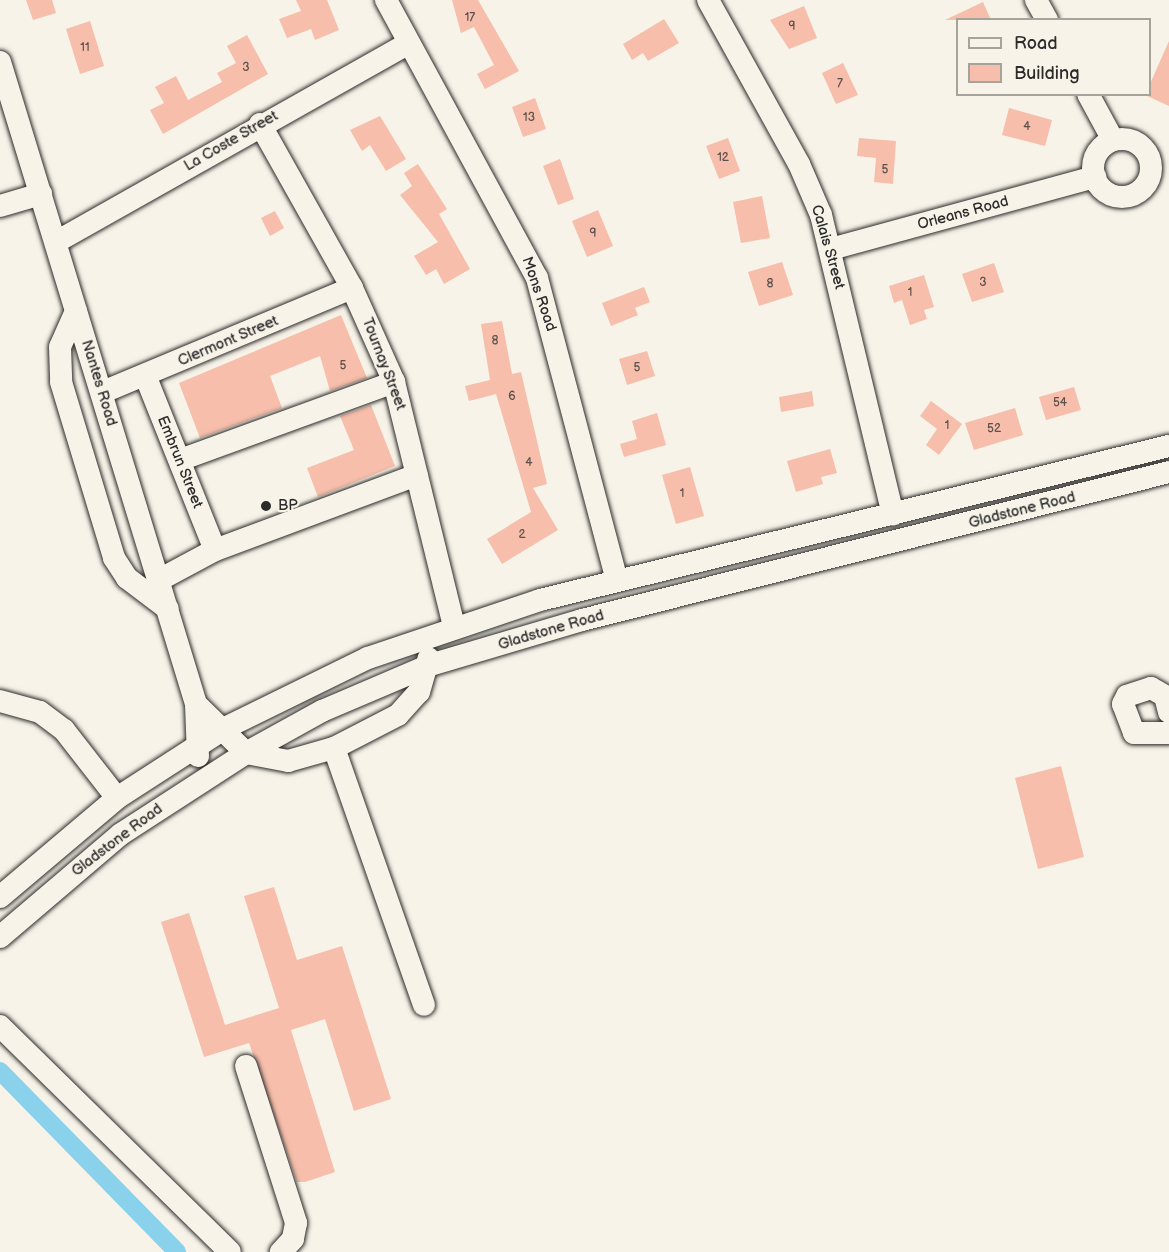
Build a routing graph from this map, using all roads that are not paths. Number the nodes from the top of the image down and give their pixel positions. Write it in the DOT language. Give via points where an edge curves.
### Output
graph roads {
  1 [pos="386,0"];
  2 [pos="708,0"];
  3 [pos="1036,0"];
  4 [pos="1046,18"];
  5 [pos="409,43"];
  6 [pos="0,62"];
  7 [pos="1089,96"];
  8 [pos="260,124"];
  9 [pos="1113,140"];
  10 [pos="1095,177"];
  11 [pos="41,194"];
  12 [pos="0,206"];
  13 [pos="56,242"];
  14 [pos="831,249"];
  15 [pos="352,288"];
  16 [pos="76,311"];
  17 [pos="145,375"];
  18 [pos="394,382"];
  19 [pos="103,392"];
  20 [pos="1159,448"];
  21 [pos="180,460"];
  22 [pos="1161,474"];
  23 [pos="417,475"];
  24 [pos="915,509"];
  25 [pos="893,514"];
  26 [pos="870,520"];
  27 [pos="921,535"];
  28 [pos="877,545"];
  29 [pos="215,550"];
  30 [pos="628,578"];
  31 [pos="159,580"];
  32 [pos="594,586"];
  33 [pos="647,603"];
  34 [pos="168,609"];
  35 [pos="601,615"];
  36 [pos="477,619"];
  37 [pos="454,626"];
  38 [pos="424,637"];
  39 [pos="486,649"];
  40 [pos="430,665"];
  41 [pos="0,701"];
  42 [pos="196,704"];
  43 [pos="1169,712"];
  44 [pos="225,728"];
  45 [pos="1169,733"];
  46 [pos="195,748"];
  47 [pos="334,748"];
  48 [pos="246,753"];
  49 [pos="206,779"];
  50 [pos="118,799"];
  51 [pos="152,812"];
  52 [pos="121,834"];
  53 [pos="0,897"];
  54 [pos="0,937"];
  55 [pos="424,1005"];
  56 [pos="0,1026"];
  57 [pos="246,1066"];
  58 [pos="230,1252"];
  59 [pos="281,1252"];
  1 -- 5 [label="street, Mons Road"];
  2 -- 14 [label="street, Calais Street" via="799,164"];
  3 -- 4 [label="street"];
  5 -- 8 [label="street, La Coste Street"];
  5 -- 30 [label="street, Mons Road" via="537,278"];
  6 -- 11 [label="street, Nantes Road"];
  7 -- 9 [label="street"];
  8 -- 13 [label="street, La Coste Street"];
  8 -- 15 [label="street, Tournay Street"];
  9 -- 10 [label="street" via="1098,151"];
  9 -- 10 [label="street" via="1130,139 1144,148 1151,164 1148,181 1137,193 1120,197 1104,191"];
  10 -- 14 [label="street, Orleans Road"];
  11 -- 12 [label="street"];
  11 -- 13 [label="street, Nantes Road"];
  13 -- 16 [label="street, Nantes Road"];
  14 -- 25 [label="street, Calais Street"];
  15 -- 17 [label="street, Clermont Street"];
  15 -- 18 [label="street, Tournay Street"];
  16 -- 19 [label="street, Nantes Road"];
  16 -- 34 [label="street" via="60,347 61,382 114,558 127,578"];
  17 -- 19 [label="street, Clermont Street"];
  17 -- 21 [label="street, Embrun Street"];
  18 -- 21 [label="street"];
  18 -- 23 [label="street, Tournay Street"];
  19 -- 31 [label="street, Nantes Road"];
  20 -- 22 [label="street"];
  20 -- 24 [label="street, Gladstone Road"];
  21 -- 29 [label="street, Embrun Street"];
  22 -- 27 [label="street, Gladstone Road"];
  23 -- 29 [label="street"];
  23 -- 37 [label="street, Tournay Street"];
  24 -- 25 [label="street, Gladstone Road"];
  24 -- 27 [label="street"];
  25 -- 26 [label="street, Gladstone Road"];
  26 -- 28 [label="street"];
  26 -- 30 [label="street, Gladstone Road"];
  27 -- 28 [label="street, Gladstone Road"];
  28 -- 33 [label="street, Gladstone Road"];
  29 -- 31 [label="street"];
  30 -- 32 [label="street, Gladstone Road"];
  30 -- 33 [label="street, Mons Road"];
  31 -- 34 [label="street, Nantes Road"];
  32 -- 35 [label="street"];
  32 -- 36 [label="street, Gladstone Road"];
  33 -- 35 [label="street, Gladstone Road"];
  34 -- 42 [label="street, Nantes Road"];
  35 -- 39 [label="street, Gladstone Road"];
  36 -- 37 [label="street, Gladstone Road"];
  36 -- 39 [label="street"];
  37 -- 38 [label="street, Gladstone Road"];
  38 -- 40 [label="street"];
  38 -- 44 [label="street, Gladstone Road" via="312,683"];
  39 -- 40 [label="street, Gladstone Road"];
  40 -- 47 [label="street" via="419,692 398,715"];
  40 -- 48 [label="street, Gladstone Road" via="322,711"];
  41 -- 50 [label="street" via="40,712 64,730"];
  42 -- 44 [label="street"];
  42 -- 46 [label="street, Nantes Road"];
  43 -- 45 [label="street" via="1165,696 1151,688 1127,696 1123,704 1134,733"];
  44 -- 46 [label="street, Gladstone Road"];
  44 -- 48 [label="street"];
  46 -- 49 [label="street, Nantes Road"];
  46 -- 50 [label="street, Gladstone Road"];
  47 -- 48 [label="street" via="288,761"];
  47 -- 55 [label="street"];
  48 -- 49 [label="street, Gladstone Road"];
  49 -- 51 [label="street, Gladstone Road"];
  50 -- 51 [label="street"];
  50 -- 52 [label="street"];
  50 -- 53 [label="street, Gladstone Road"];
  51 -- 52 [label="street, Gladstone Road"];
  52 -- 54 [label="street, Gladstone Road"];
  56 -- 58 [label="street"];
  57 -- 59 [label="street" via="296,1223 293,1239"];
}
